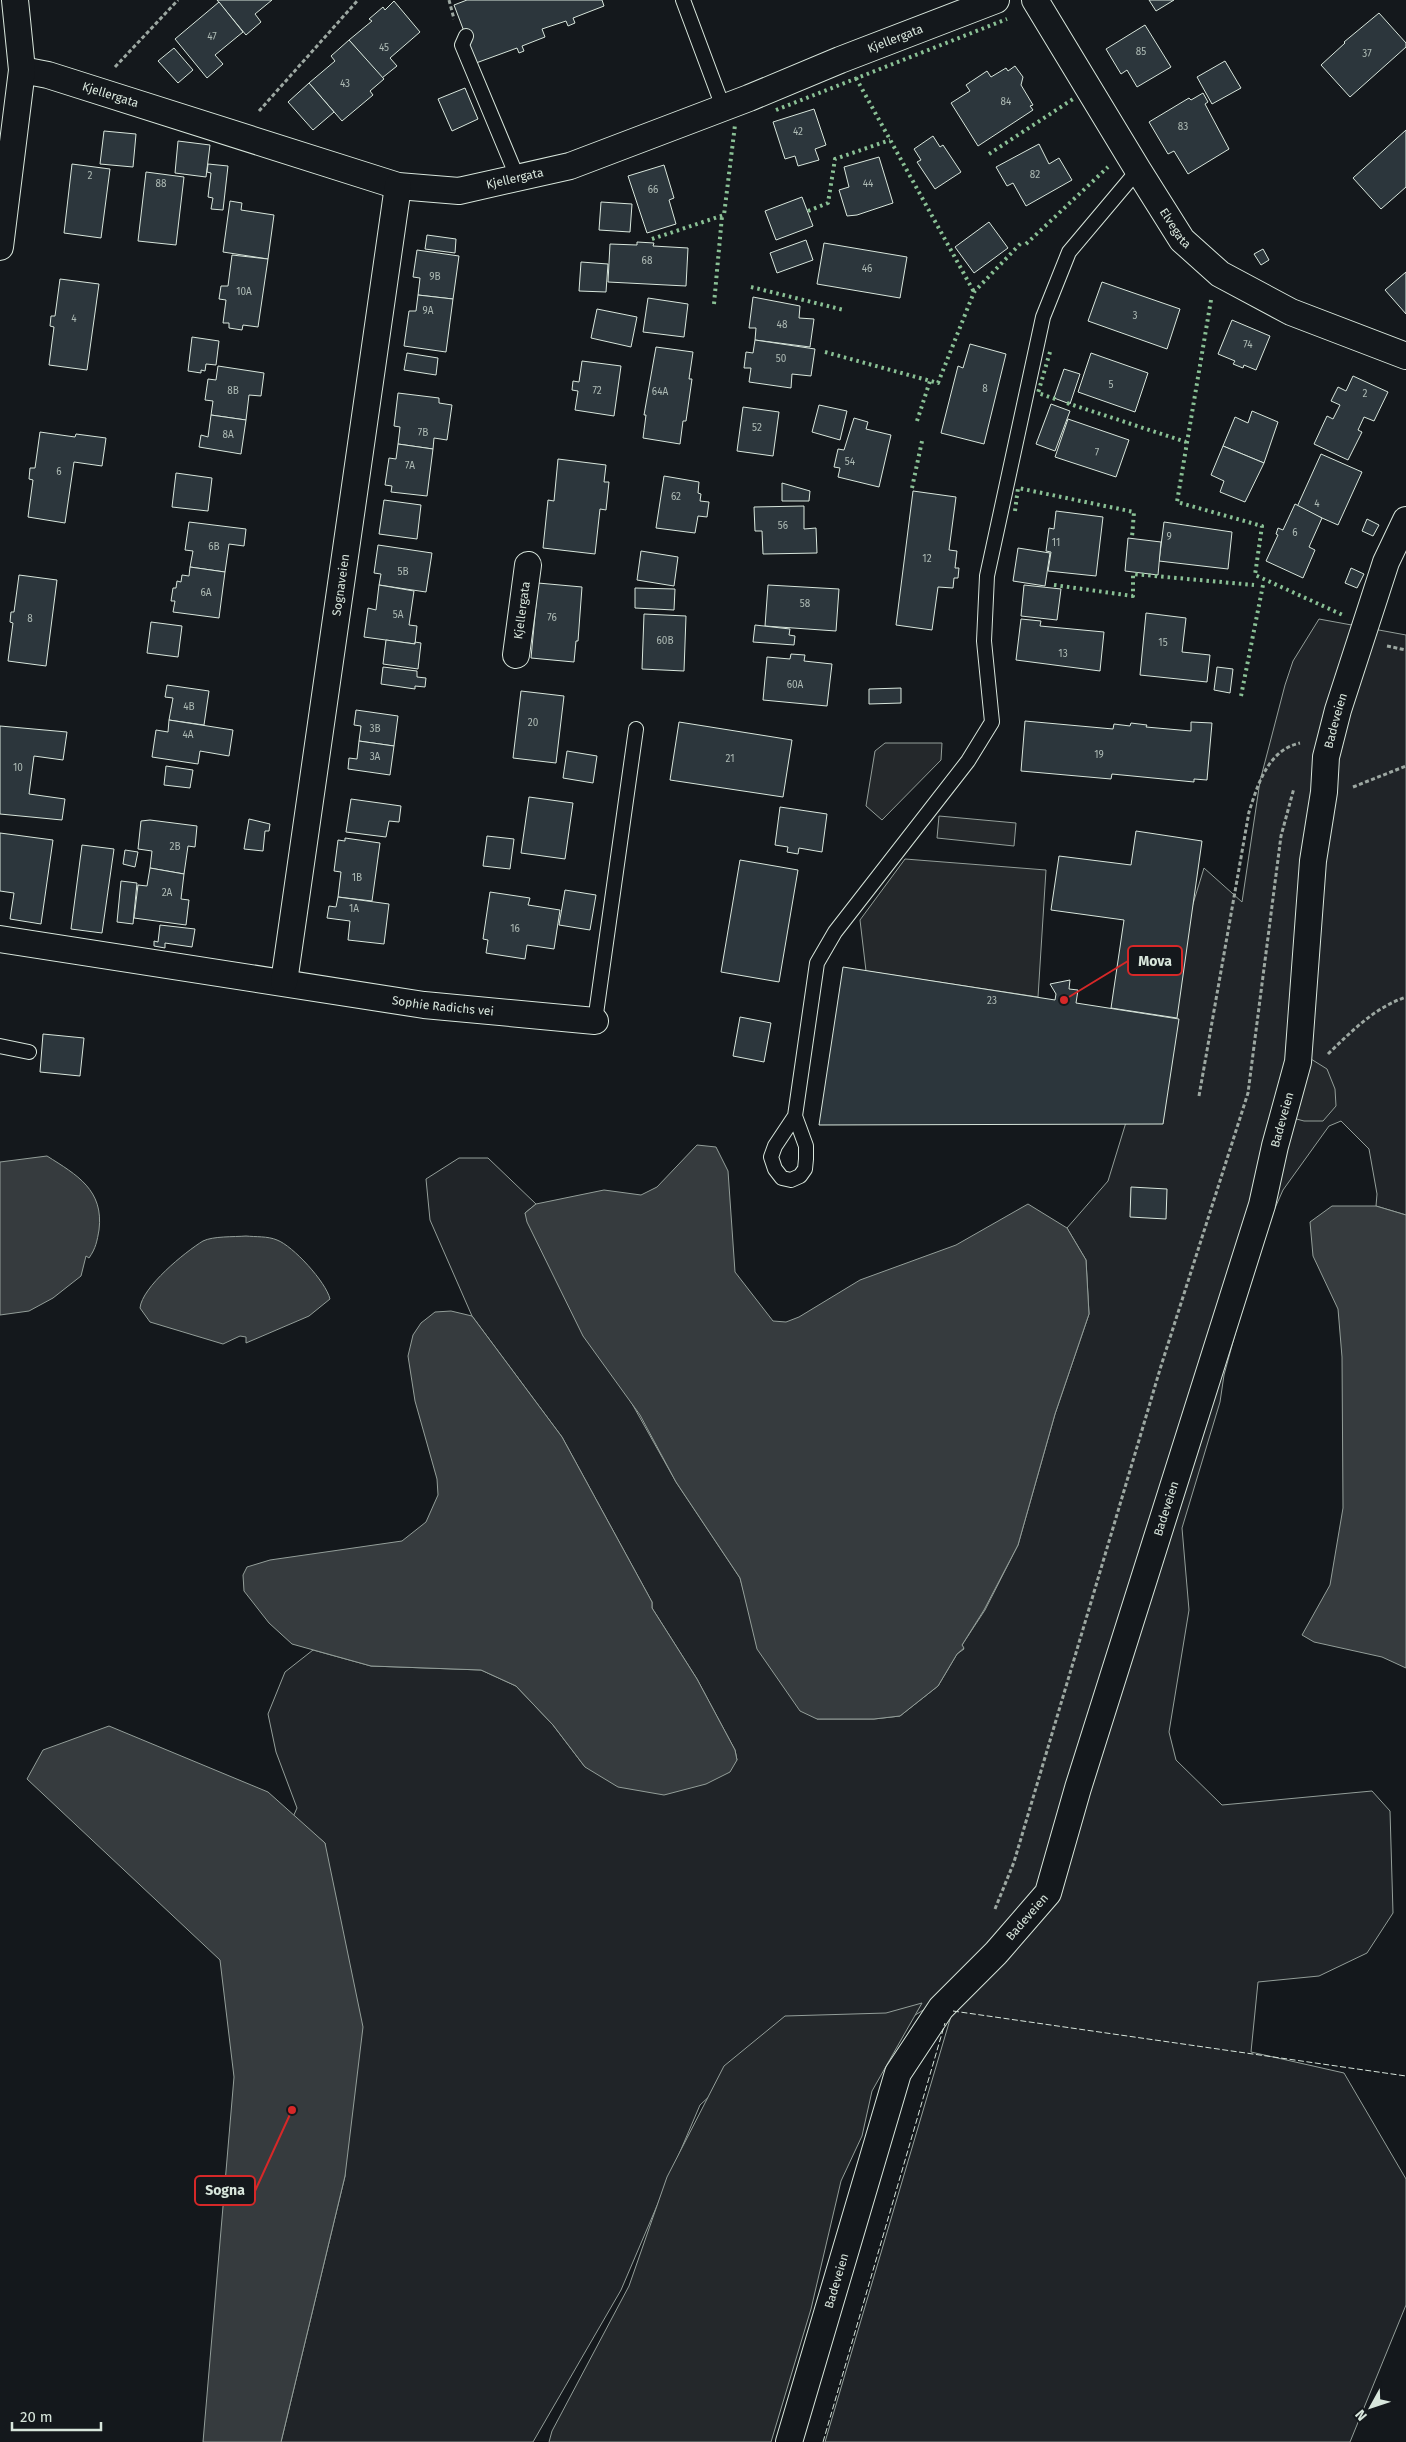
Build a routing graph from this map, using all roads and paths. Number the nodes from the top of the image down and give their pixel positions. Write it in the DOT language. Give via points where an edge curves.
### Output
graph roads {
  1 [pos="14,0"];
  2 [pos="178,0"];
  3 [pos="358,0"];
  4 [pos="683,0"];
  5 [pos="996,0"];
  6 [pos="1035,0"];
  7 [pos="466,36"];
  8 [pos="22,70"];
  9 [pos="107,94"];
  10 [pos="723,108"];
  11 [pos="245,138"];
  12 [pos="1138,170"];
  13 [pos="518,179"];
  14 [pos="398,186"];
  15 [pos="3,197"];
  16 [pos="0,247"];
  17 [pos="1406,356"];
  18 [pos="1406,520"];
  19 [pos="528,565"];
  20 [pos="516,655"];
  21 [pos="636,729"];
  22 [pos="1333,730"];
  23 [pos="1326,757"];
  24 [pos="1406,766"];
  25 [pos="1324,792"];
  26 [pos="0,939"];
  27 [pos="284,982"];
  28 [pos="1406,996"];
  29 [pos="595,1020"];
  30 [pos="0,1046"];
  31 [pos="29,1052"];
  32 [pos="1298,1062"];
  33 [pos="1199,1096"];
  34 [pos="795,1116"];
  35 [pos="992,1917"];
  36 [pos="789,2442"];
  1 -- 8 [label="street"];
  2 -- 9 [label="path" via="113,69"];
  3 -- 11 [label="path" via="250,122"];
  4 -- 10 [label="lane"];
  5 -- 10 [label="street, Kjellergata"];
  6 -- 12 [label="street, Elvegata"];
  7 -- 13 [label="lane" via="462,45"];
  8 -- 9 [label="street, Kjellergata"];
  8 -- 15 [label="street"];
  9 -- 11 [label="street, Kjellergata"];
  10 -- 13 [label="street, Kjellergata" via="570,166"];
  11 -- 14 [label="street, Kjellergata"];
  12 -- 17 [label="street, Elvegata" via="1182,240 1220,274 1291,312"];
  12 -- 34 [label="lane" via="1069,252 1043,317 987,576 984,641 992,722 968,762 835,932 817,963"];
  13 -- 14 [label="street, Kjellergata" via="459,191"];
  14 -- 27 [label="street, Sognaveien"];
  15 -- 16 [label="street"];
  18 -- 22 [label="street, Badeveien" via="1386,562"];
  19 -- 20 [label="street, Kjellergata"];
  21 -- 29 [label="lane, Sophie Radichs vei"];
  22 -- 23 [label="street, Badeveien"];
  22 -- 33 [label="path" via="1290,745 1272,760 1258,784 1241,854"];
  23 -- 25 [label="street, Badeveien"];
  23 -- 35 [label="path" via="1302,772 1291,795 1280,836 1248,1093 1161,1366 1014,1862"];
  24 -- 25 [label="path" via="1346,789"];
  25 -- 32 [label="street, Badeveien" via="1313,860"];
  26 -- 27 [label="street, Sophie Radichs vei"];
  27 -- 29 [label="street, Sophie Radichs vei" via="424,1005"];
  28 -- 32 [label="path" via="1386,1004 1364,1020 1317,1064"];
  30 -- 31 [label="lane"];
  32 -- 36 [label="street, Badeveien" via="1262,1205 1048,1893 996,1954 940,2008 898,2073"];
}
